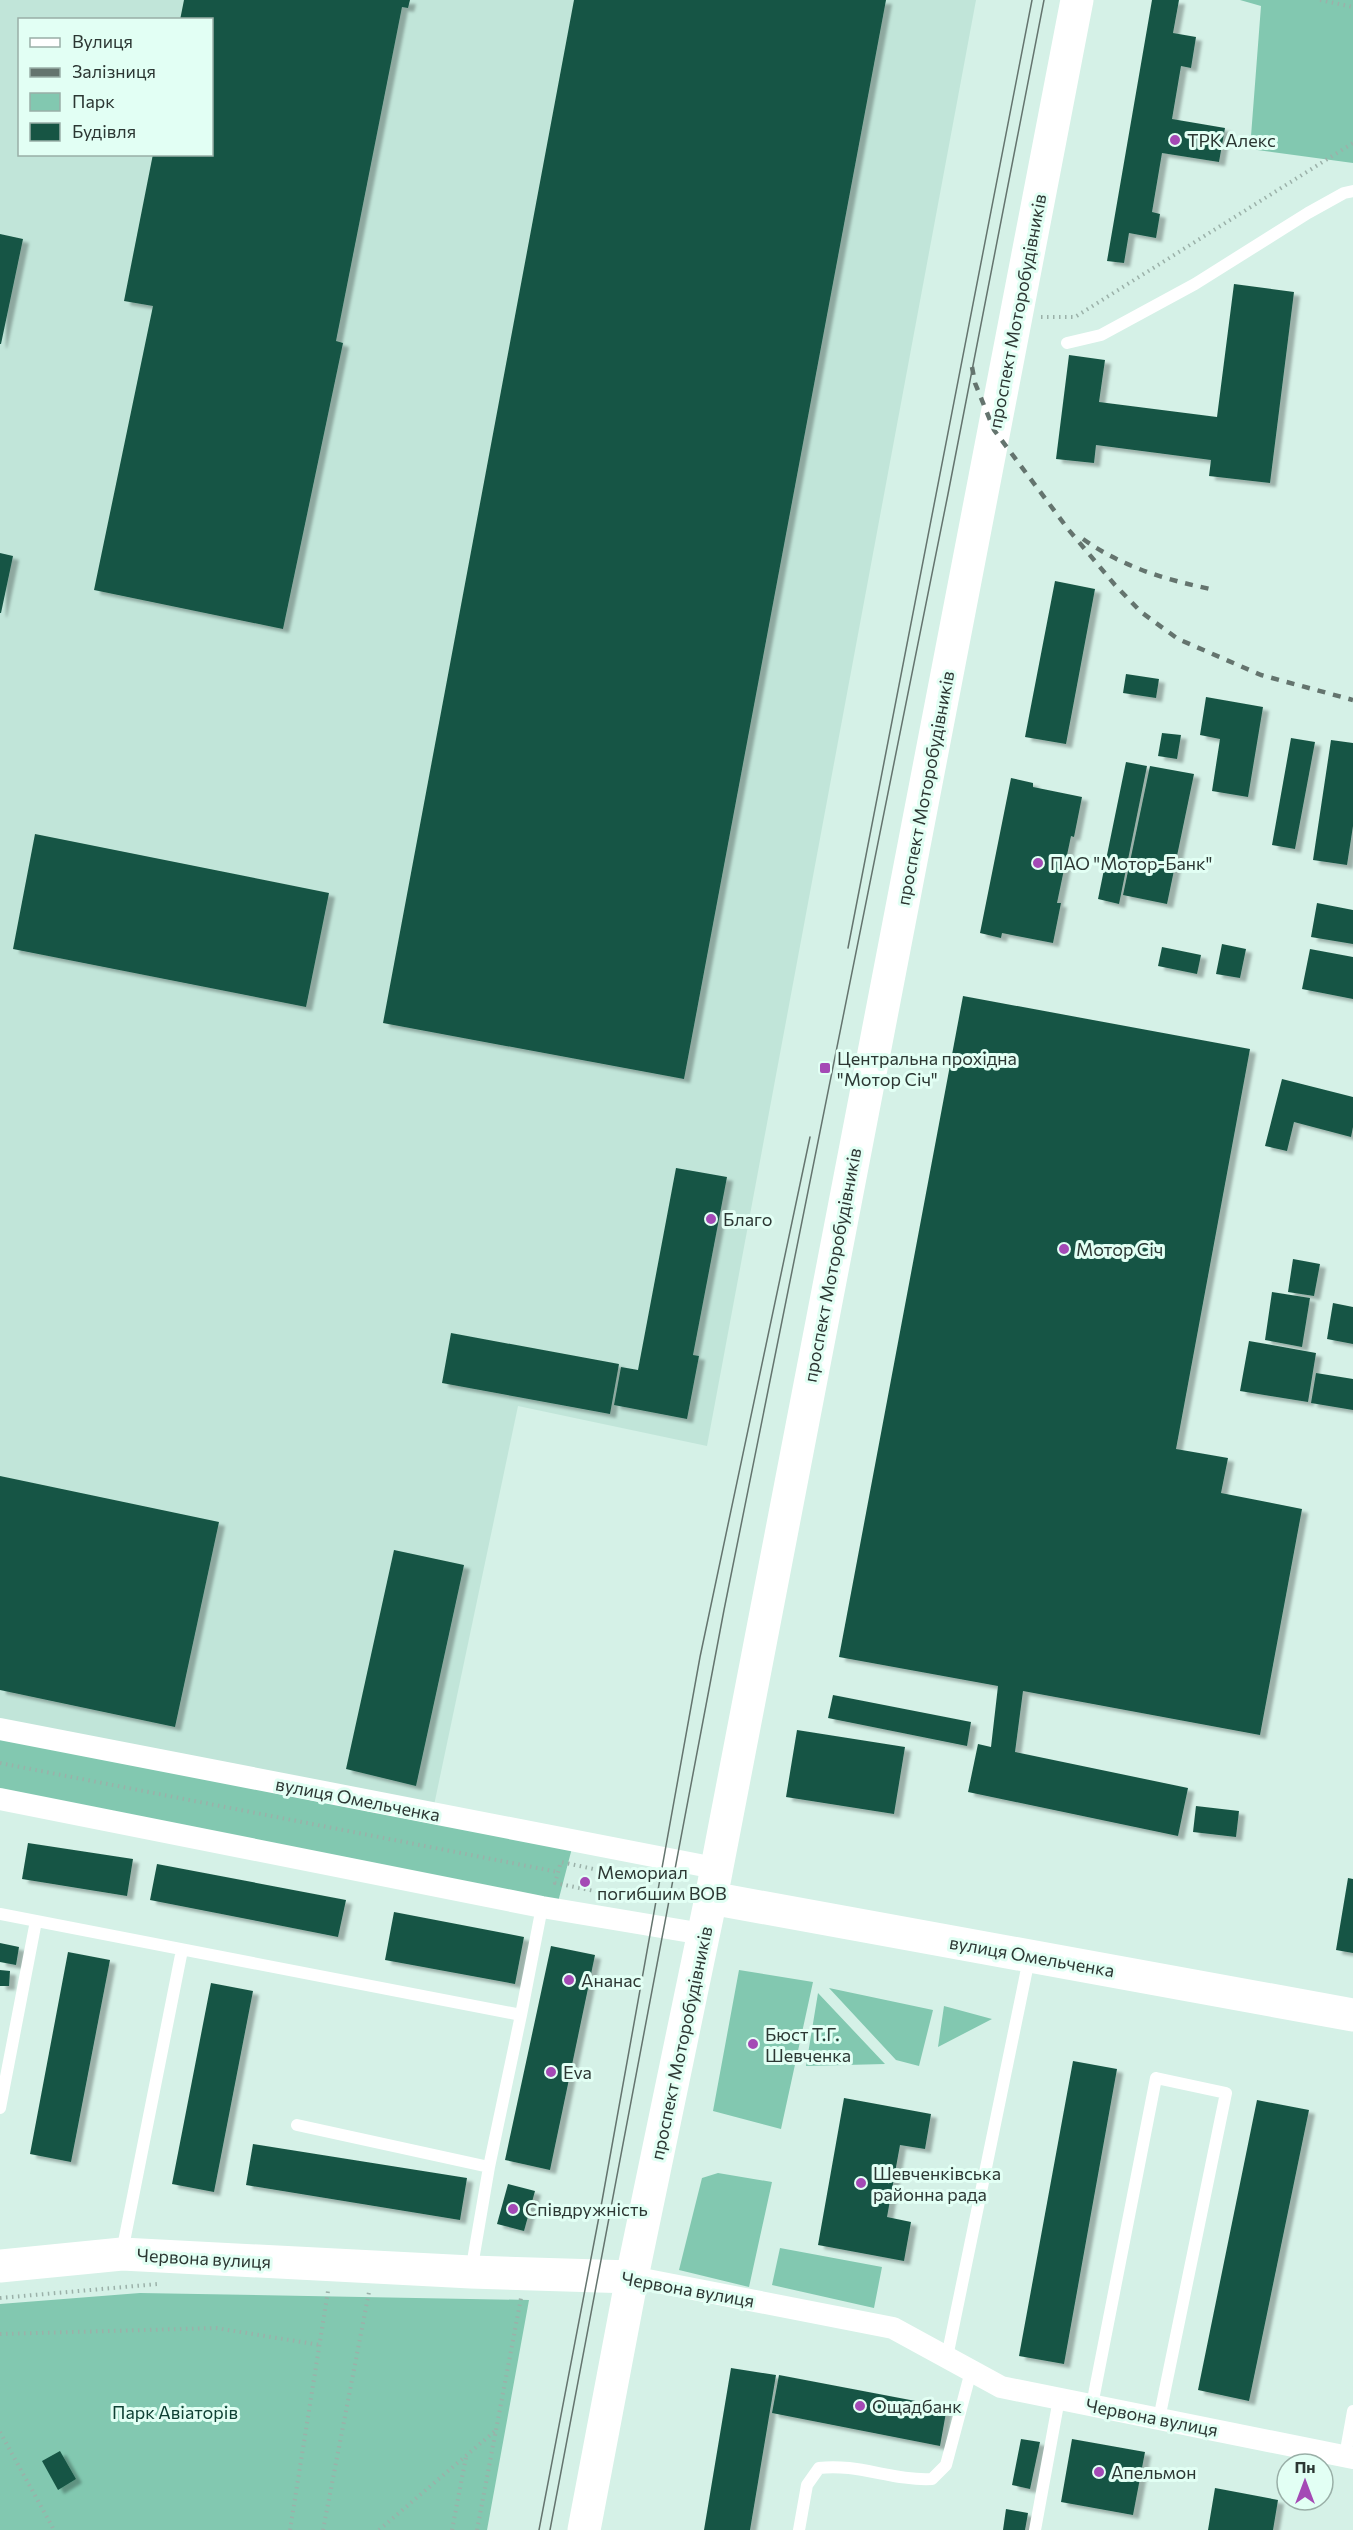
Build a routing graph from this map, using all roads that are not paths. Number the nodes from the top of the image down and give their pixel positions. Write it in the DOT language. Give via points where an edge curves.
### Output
graph roads {
  1 [pos="1077,0"];
  2 [pos="1353,191"];
  3 [pos="1067,343"];
  4 [pos="0,1729"];
  5 [pos="0,1799"];
  6 [pos="713,1883"];
  7 [pos="542,1907"];
  8 [pos="0,1914"];
  9 [pos="36,1921"];
  10 [pos="703,1934"];
  11 [pos="182,1950"];
  12 [pos="1030,1955"];
  13 [pos="521,2015"];
  14 [pos="1353,2015"];
  15 [pos="0,2108"];
  16 [pos="297,2126"];
  17 [pos="489,2167"];
  18 [pos="122,2254"];
  19 [pos="0,2266"];
  20 [pos="471,2272"];
  21 [pos="632,2277"];
  22 [pos="947,2357"];
  23 [pos="971,2371"];
  24 [pos="1059,2399"];
  25 [pos="1092,2405"];
  26 [pos="1353,2411"];
  27 [pos="1159,2419"];
  28 [pos="1349,2457"];
  29 [pos="584,2530"];
  30 [pos="799,2530"];
  31 [pos="1035,2530"];
  1 -- 6 [label="main road, проспект Моторобудівників"];
  2 -- 3 [label="lane" via="1308,213 1195,284 1101,335"];
  4 -- 6 [label="street, вулиця Омельченка"];
  5 -- 7 [label="street"];
  6 -- 10 [label="main road, проспект Моторобудівників"];
  6 -- 12 [label="main road, вулиця Омельченка"];
  7 -- 10 [label="street"];
  7 -- 13 [label="lane"];
  8 -- 9 [label="lane"];
  9 -- 11 [label="lane"];
  9 -- 15 [label="lane"];
  10 -- 21 [label="main road, проспект Моторобудівників"];
  11 -- 13 [label="lane"];
  11 -- 18 [label="lane"];
  12 -- 14 [label="main road, вулиця Омельченка"];
  12 -- 22 [label="lane"];
  13 -- 17 [label="lane"];
  16 -- 17 [label="lane"];
  17 -- 20 [label="lane"];
  18 -- 19 [label="main road, Червона вулиця"];
  18 -- 20 [label="main road, Червона вулиця"];
  20 -- 21 [label="main road, Червона вулиця"];
  21 -- 22 [label="street, Червона вулиця" via="893,2328"];
  21 -- 29 [label="main road, проспект Моторобудівників"];
  22 -- 23 [label="street, Червона вулиця"];
  23 -- 24 [label="street, Червона вулиця" via="1001,2387"];
  23 -- 30 [label="lane" via="946,2465 932,2480 912,2480 838,2465 819,2468 807,2485"];
  24 -- 25 [label="street, Червона вулиця"];
  24 -- 31 [label="lane"];
  25 -- 27 [label="street, Червона вулиця"];
  25 -- 27 [label="lane" via="1156,2078 1226,2093"];
  26 -- 28 [label="lane"];
  27 -- 28 [label="street, Червона вулиця"];
}
